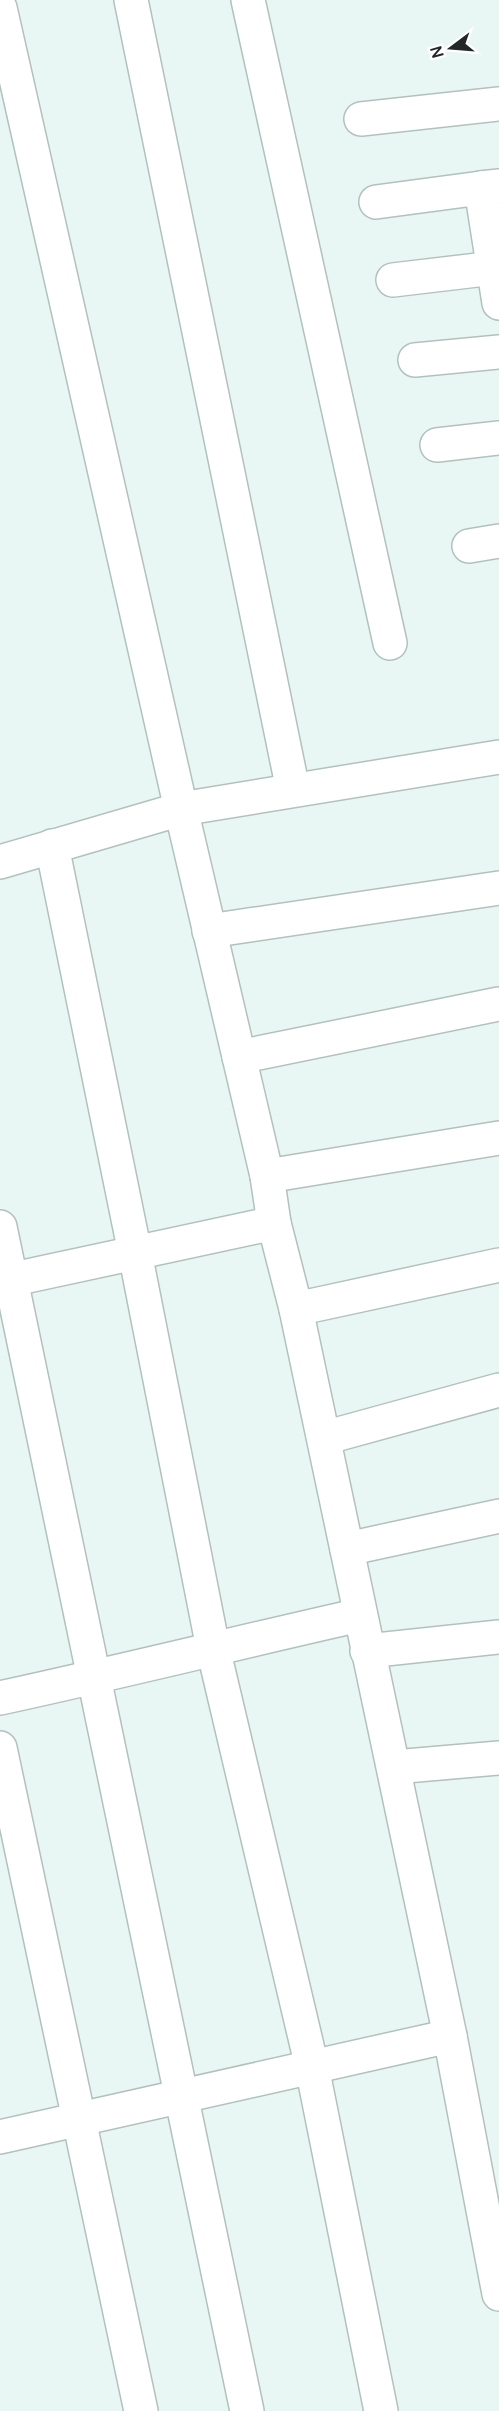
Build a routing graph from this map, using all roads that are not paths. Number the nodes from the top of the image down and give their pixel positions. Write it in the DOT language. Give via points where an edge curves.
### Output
graph roads {
  1 [pos="132,0"];
  2 [pos="249,0"];
  3 [pos="0,8"];
  4 [pos="499,104"];
  5 [pos="361,119"];
  6 [pos="490,187"];
  7 [pos="376,202"];
  8 [pos="494,268"];
  9 [pos="393,280"];
  10 [pos="499,303"];
  11 [pos="499,352"];
  12 [pos="415,360"];
  13 [pos="499,438"];
  14 [pos="437,445"];
  15 [pos="390,643"];
  16 [pos="499,757"];
  17 [pos="293,790"];
  18 [pos="181,809"];
  19 [pos="52,846"];
  20 [pos="0,862"];
  21 [pos="499,888"];
  22 [pos="209,931"];
  23 [pos="499,1004"];
  24 [pos="239,1057"];
  25 [pos="499,1138"];
  26 [pos="267,1176"];
  27 [pos="274,1223"];
  28 [pos="0,1227"];
  29 [pos="135,1253"];
  30 [pos="499,1265"];
  31 [pos="5,1280"];
  32 [pos="296,1310"];
  33 [pos="499,1390"];
  34 [pos="324,1438"];
  35 [pos="499,1516"];
  36 [pos="347,1549"];
  37 [pos="360,1615"];
  38 [pos="499,1637"];
  39 [pos="213,1648"];
  40 [pos="367,1651"];
  41 [pos="94,1678"];
  42 [pos="0,1698"];
  43 [pos="0,1748"];
  44 [pos="499,1758"];
  45 [pos="394,1767"];
  46 [pos="450,2036"];
  47 [pos="312,2067"];
  48 [pos="180,2096"];
  49 [pos="78,2120"];
  50 [pos="0,2137"];
  51 [pos="499,2294"];
  52 [pos="141,2411"];
  53 [pos="247,2411"];
  54 [pos="381,2411"];
  1 -- 17 [label="street"];
  2 -- 15 [label="street"];
  3 -- 18 [label="street"];
  4 -- 5 [label="street"];
  6 -- 7 [label="street"];
  6 -- 8 [label="street"];
  8 -- 9 [label="street"];
  8 -- 10 [label="street"];
  11 -- 12 [label="street"];
  13 -- 14 [label="street"];
  16 -- 17 [label="street"];
  17 -- 18 [label="street"];
  18 -- 19 [label="street"];
  18 -- 22 [label="street"];
  19 -- 20 [label="street"];
  19 -- 29 [label="street"];
  21 -- 22 [label="street"];
  22 -- 24 [label="street"];
  23 -- 24 [label="street"];
  24 -- 26 [label="street"];
  25 -- 26 [label="street"];
  26 -- 27 [label="street"];
  27 -- 29 [label="street"];
  27 -- 32 [label="street"];
  28 -- 31 [label="street"];
  29 -- 31 [label="street"];
  29 -- 39 [label="street"];
  30 -- 32 [label="street"];
  31 -- 41 [label="street"];
  32 -- 34 [label="street"];
  33 -- 34 [label="street"];
  34 -- 36 [label="street"];
  35 -- 36 [label="street"];
  36 -- 37 [label="street"];
  37 -- 39 [label="street"];
  37 -- 40 [label="street"];
  38 -- 40 [label="street"];
  39 -- 41 [label="street"];
  39 -- 47 [label="street"];
  40 -- 45 [label="street"];
  41 -- 42 [label="street"];
  41 -- 48 [label="street"];
  43 -- 49 [label="street"];
  44 -- 45 [label="street"];
  45 -- 46 [label="street"];
  46 -- 47 [label="street"];
  46 -- 51 [label="street"];
  47 -- 48 [label="street"];
  47 -- 54 [label="street"];
  48 -- 49 [label="street"];
  48 -- 53 [label="street"];
  49 -- 50 [label="street"];
  49 -- 52 [label="street"];
}
